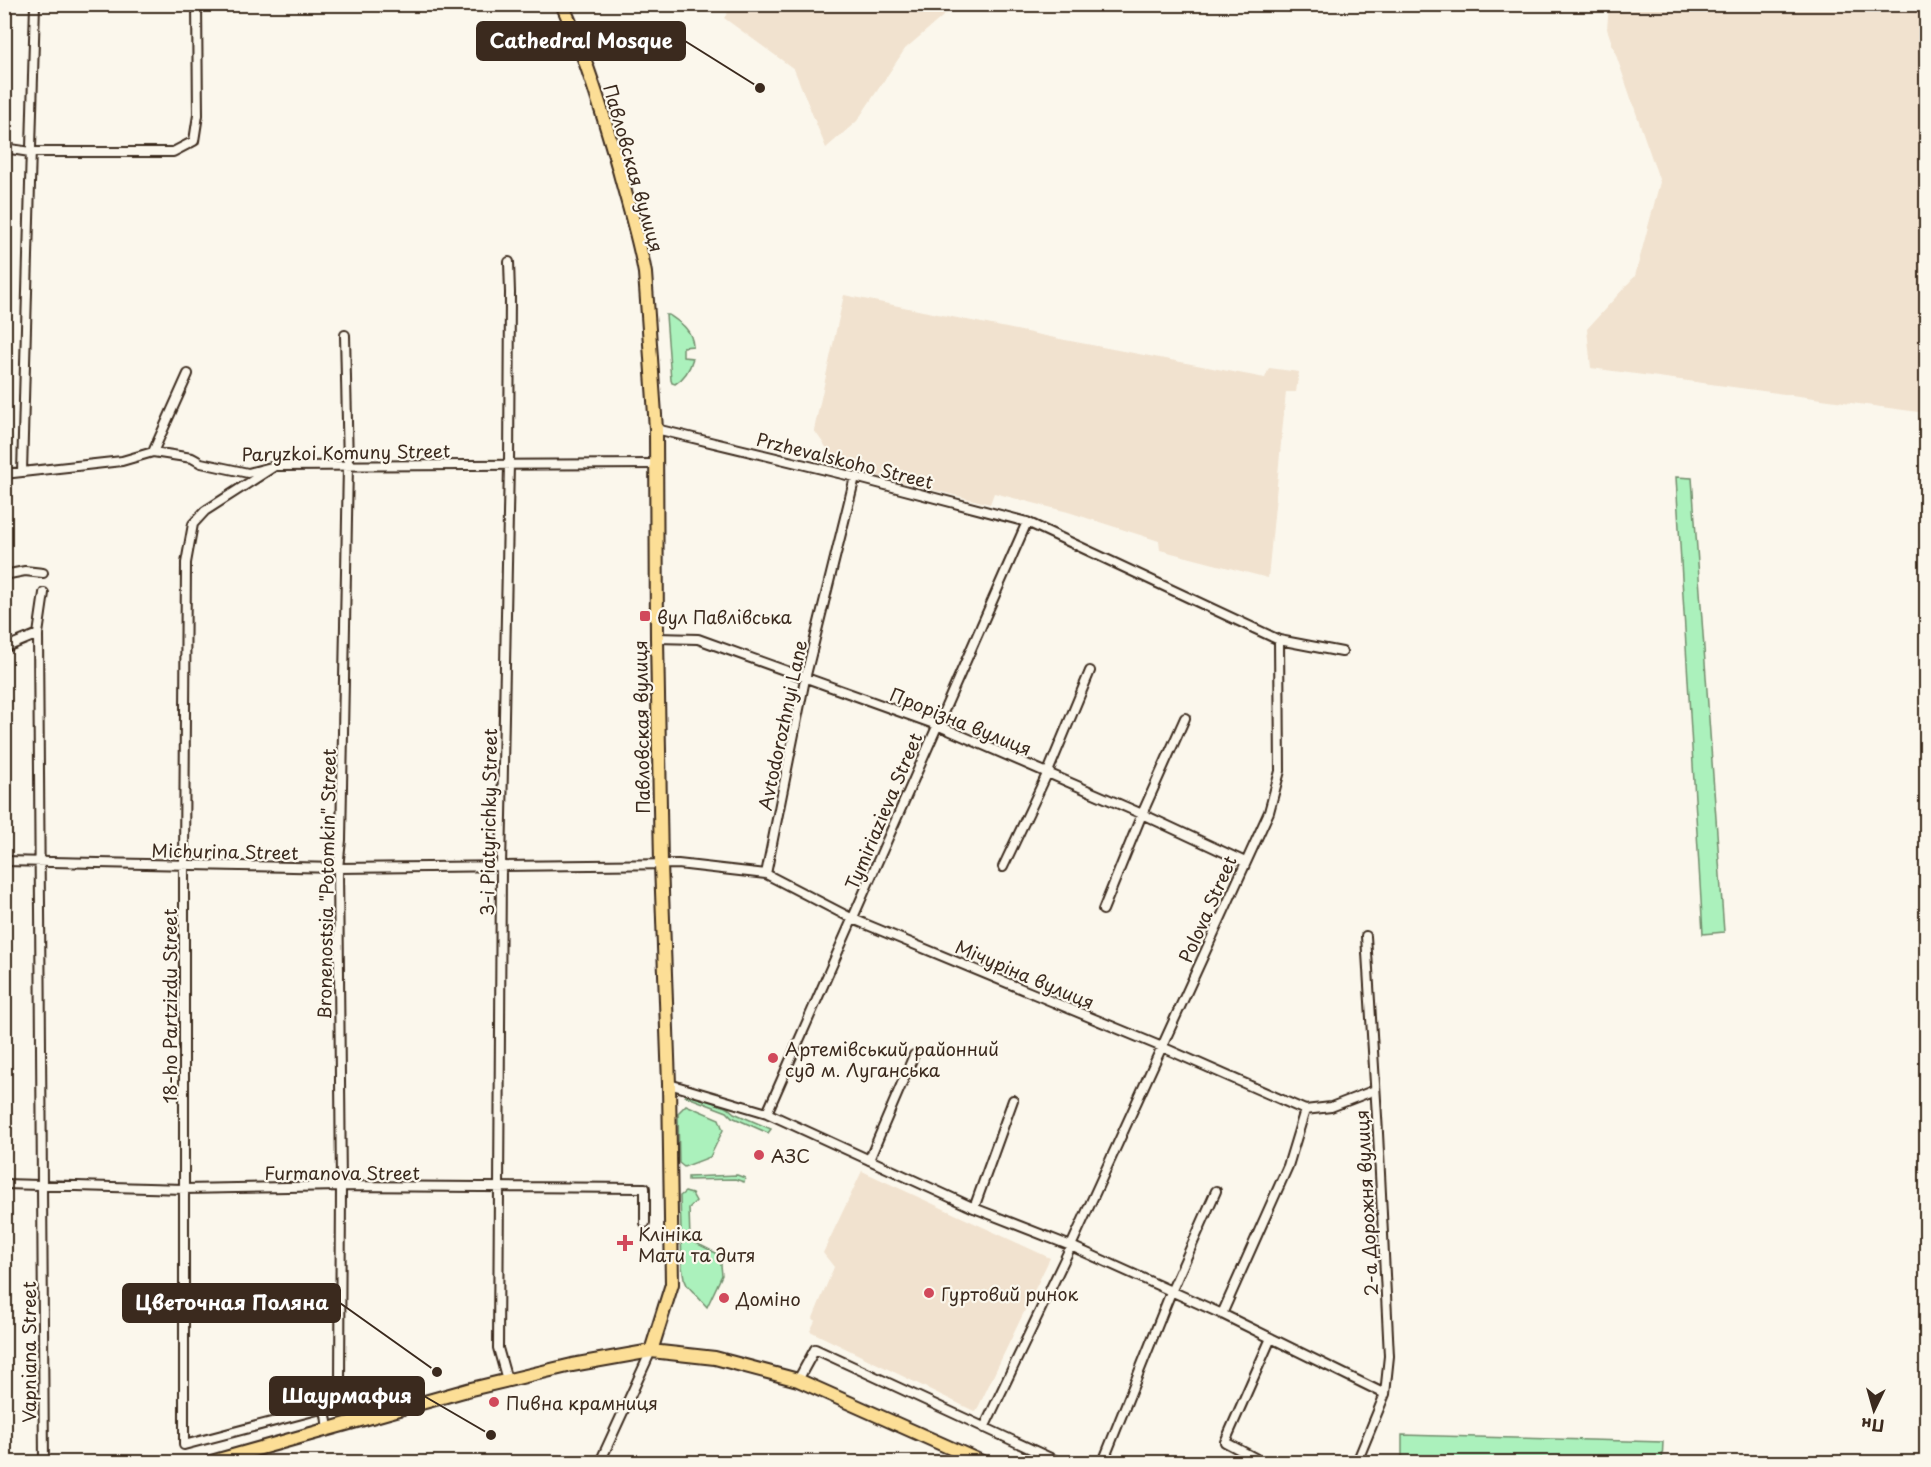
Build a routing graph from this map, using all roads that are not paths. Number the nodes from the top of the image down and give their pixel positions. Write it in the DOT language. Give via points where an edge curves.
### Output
graph roads {
  1 [pos="35,4"];
  2 [pos="197,4"];
  3 [pos="562,4"];
  4 [pos="4,148"];
  5 [pos="30,152"];
  6 [pos="509,262"];
  7 [pos="345,335"];
  8 [pos="188,374"];
  9 [pos="656,429"];
  10 [pos="153,452"];
  11 [pos="509,464"];
  12 [pos="656,464"];
  13 [pos="348,465"];
  14 [pos="275,466"];
  15 [pos="22,472"];
  16 [pos="4,474"];
  17 [pos="855,477"];
  18 [pos="1026,522"];
  19 [pos="43,573"];
  20 [pos="4,575"];
  21 [pos="44,593"];
  22 [pos="38,634"];
  23 [pos="657,638"];
  24 [pos="1278,640"];
  25 [pos="4,648"];
  26 [pos="1342,652"];
  27 [pos="1090,671"];
  28 [pos="805,679"];
  29 [pos="1185,718"];
  30 [pos="937,725"];
  31 [pos="1048,772"];
  32 [pos="1142,814"];
  33 [pos="4,861"];
  34 [pos="39,862"];
  35 [pos="1245,862"];
  36 [pos="661,864"];
  37 [pos="184,865"];
  38 [pos="501,867"];
  39 [pos="1003,867"];
  40 [pos="338,868"];
  41 [pos="766,874"];
  42 [pos="1103,910"];
  43 [pos="853,918"];
  44 [pos="1366,936"];
  45 [pos="1162,1047"];
  46 [pos="914,1055"];
  47 [pos="669,1084"];
  48 [pos="1375,1090"];
  49 [pos="1013,1100"];
  50 [pos="1305,1110"];
  51 [pos="767,1113"];
  52 [pos="869,1160"];
  53 [pos="4,1184"];
  54 [pos="42,1185"];
  55 [pos="341,1186"];
  56 [pos="500,1187"];
  57 [pos="184,1189"];
  58 [pos="1216,1191"];
  59 [pos="974,1208"];
  60 [pos="645,1223"];
  61 [pos="1071,1246"];
  62 [pos="1171,1292"];
  63 [pos="1222,1314"];
  64 [pos="1271,1338"];
  65 [pos="651,1351"];
  66 [pos="507,1380"];
  67 [pos="798,1380"];
  68 [pos="1385,1394"];
  69 [pos="325,1408"];
  70 [pos="984,1428"];
  71 [pos="328,1429"];
  72 [pos="44,1462"];
  73 [pos="211,1462"];
  74 [pos="600,1462"];
  75 [pos="982,1462"];
  76 [pos="1059,1462"];
  77 [pos="1103,1462"];
  78 [pos="1255,1462"];
  79 [pos="1357,1462"];
  1 -- 5 [label="street"];
  2 -- 5 [label="street" via="198,115 194,141 173,152"];
  3 -- 9 [label="main road, Павловская вулиця" via="609,136 640,247"];
  4 -- 5 [label="street"];
  5 -- 15 [label="street"];
  6 -- 11 [label="street, 3-i Piatyrichky Street"];
  7 -- 13 [label="street, Bronenostsia \"Potomkin\" Street"];
  8 -- 10 [label="street"];
  9 -- 12 [label="main road, Павловская вулиця"];
  9 -- 17 [label="street, Przhevalskoho Street"];
  10 -- 14 [label="street, Paryzkoi Komuny Street" via="248,472"];
  10 -- 15 [label="street, Paryzkoi Komuny Street" via="122,461"];
  11 -- 12 [label="street, Paryzkoi Komuny Street"];
  11 -- 13 [label="street, Paryzkoi Komuny Street"];
  11 -- 38 [label="street, 3-i Piatyrichky Street"];
  12 -- 23 [label="main road, Павловская вулиця"];
  13 -- 14 [label="street, Paryzkoi Komuny Street"];
  13 -- 40 [label="street, Bronenostsia \"Potomkin\" Street" via="342,828"];
  14 -- 37 [label="street, 18-ho Partzizdu Street" via="205,511 193,524 186,563"];
  15 -- 16 [label="street, Paryzkoi Komuny Street"];
  17 -- 18 [label="street, Przhevalskoho Street"];
  17 -- 28 [label="street, Avtodorozhnyi Lane"];
  18 -- 24 [label="street"];
  18 -- 30 [label="street, Tymiriazieva Street"];
  19 -- 20 [label="street"];
  21 -- 22 [label="street, Vapniana Street"];
  22 -- 25 [label="street"];
  22 -- 34 [label="street, Vapniana Street"];
  23 -- 28 [label="street, Прорізна вулиця" via="698,639"];
  23 -- 36 [label="main road, Павловская вулиця"];
  24 -- 26 [label="street"];
  24 -- 35 [label="street, Polova Street" via="1280,771 1269,812"];
  27 -- 31 [label="street"];
  28 -- 30 [label="street, Прорізна вулиця"];
  28 -- 41 [label="street, Avtodorozhnyi Lane"];
  29 -- 32 [label="street"];
  30 -- 31 [label="street, Прорізна вулиця"];
  30 -- 43 [label="street, Tymiriazieva Street"];
  31 -- 32 [label="street, Прорізна вулиця"];
  31 -- 39 [label="street"];
  32 -- 35 [label="street, Прорізна вулиця"];
  32 -- 42 [label="street"];
  33 -- 34 [label="street, Michurina Street"];
  34 -- 37 [label="street, Michurina Street"];
  34 -- 54 [label="street, Vapniana Street"];
  35 -- 45 [label="street, Polova Street"];
  36 -- 38 [label="street, Michurina Street"];
  36 -- 41 [label="street, Мічуріна вулиця"];
  36 -- 47 [label="main road, Павловская вулиця"];
  37 -- 40 [label="street, Michurina Street"];
  37 -- 57 [label="street, 18-ho Partzizdu Street"];
  38 -- 40 [label="street, Michurina Street"];
  38 -- 56 [label="street, 3-i Piatyrichky Street"];
  40 -- 55 [label="street, Bronenostsia \"Potomkin\" Street"];
  41 -- 43 [label="street, Мічуріна вулиця"];
  43 -- 45 [label="street, Мічуріна вулиця"];
  43 -- 51 [label="street, Tymiriazieva Street"];
  44 -- 48 [label="street, 2-а Дорожня вулиця"];
  45 -- 50 [label="street, Мічуріна вулиця"];
  45 -- 61 [label="street, Polova Street"];
  46 -- 52 [label="street"];
  47 -- 51 [label="street"];
  47 -- 65 [label="main road, Павловская вулиця" via="672,1284"];
  48 -- 50 [label="street" via="1331,1107"];
  48 -- 68 [label="street, 2-а Дорожня вулиця" via="1389,1356"];
  49 -- 59 [label="street"];
  50 -- 63 [label="street" via="1288,1166"];
  51 -- 52 [label="street"];
  52 -- 59 [label="street"];
  53 -- 54 [label="street, Furmanova Street"];
  54 -- 57 [label="street, Furmanova Street"];
  54 -- 72 [label="street, Vapniana Street"];
  55 -- 56 [label="street, Furmanova Street"];
  55 -- 57 [label="street, Furmanova Street"];
  55 -- 69 [label="street, Bronenostsia \"Potomkin\" Street" via="340,1383"];
  56 -- 60 [label="street, Furmanova Street" via="645,1188"];
  56 -- 66 [label="street, 3-i Piatyrichky Street" via="498,1348"];
  57 -- 69 [label="street, 18-ho Partzizdu Street" via="184,1445"];
  58 -- 62 [label="street"];
  59 -- 61 [label="street"];
  61 -- 62 [label="street"];
  61 -- 70 [label="street, Polova Street"];
  62 -- 63 [label="street"];
  62 -- 77 [label="street"];
  63 -- 64 [label="street"];
  64 -- 68 [label="street"];
  64 -- 78 [label="street" via="1225,1442"];
  65 -- 66 [label="main road"];
  65 -- 67 [label="main road" via="715,1358"];
  65 -- 74 [label="street"];
  66 -- 71 [label="main road"];
  67 -- 70 [label="street" via="815,1349"];
  67 -- 75 [label="main road"];
  68 -- 79 [label="street, 2-а Дорожня вулиця"];
  69 -- 71 [label="street"];
  70 -- 76 [label="street"];
  71 -- 73 [label="main road"];
}
